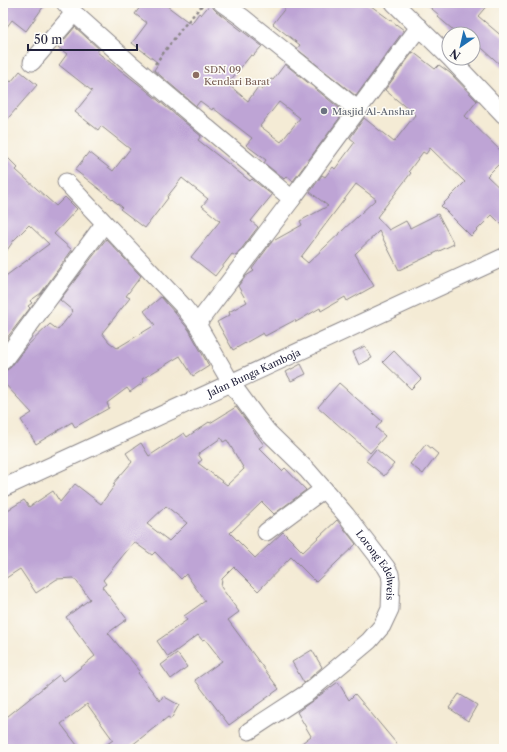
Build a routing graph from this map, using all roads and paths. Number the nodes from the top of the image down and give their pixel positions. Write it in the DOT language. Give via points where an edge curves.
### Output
graph roads {
  1 [pos="204,3"];
  2 [pos="222,3"];
  3 [pos="394,3"];
  4 [pos="69,8"];
  5 [pos="419,27"];
  6 [pos="441,48"];
  7 [pos="32,62"];
  8 [pos="458,66"];
  9 [pos="146,76"];
  10 [pos="358,110"];
  11 [pos="504,115"];
  12 [pos="66,182"];
  13 [pos="292,199"];
  14 [pos="104,224"];
  15 [pos="504,257"];
  16 [pos="197,324"];
  17 [pos="3,361"];
  18 [pos="230,383"];
  19 [pos="3,488"];
  20 [pos="324,489"];
  21 [pos="266,532"];
  22 [pos="250,731"];
  1 -- 9 [label="path"];
  2 -- 10 [label="street"];
  3 -- 5 [label="street"];
  4 -- 7 [label="street"];
  4 -- 9 [label="street"];
  5 -- 6 [label="street"];
  5 -- 10 [label="street"];
  8 -- 11 [label="street"];
  9 -- 13 [label="street"];
  10 -- 13 [label="street"];
  12 -- 14 [label="street, Lorong Edelweis"];
  13 -- 16 [label="street"];
  14 -- 16 [label="street, Lorong Edelweis"];
  14 -- 17 [label="street"];
  15 -- 18 [label="street, Jalan Bunga Kamboja"];
  16 -- 18 [label="street, Lorong Edelweis"];
  18 -- 19 [label="street, Jalan Bunga Kamboja"];
  18 -- 20 [label="street, Lorong Edelweis" via="267,431"];
  20 -- 21 [label="street"];
  20 -- 22 [label="street, Lorong Edelweis" via="390,574 390,609 382,626 369,641 307,693"];
}
